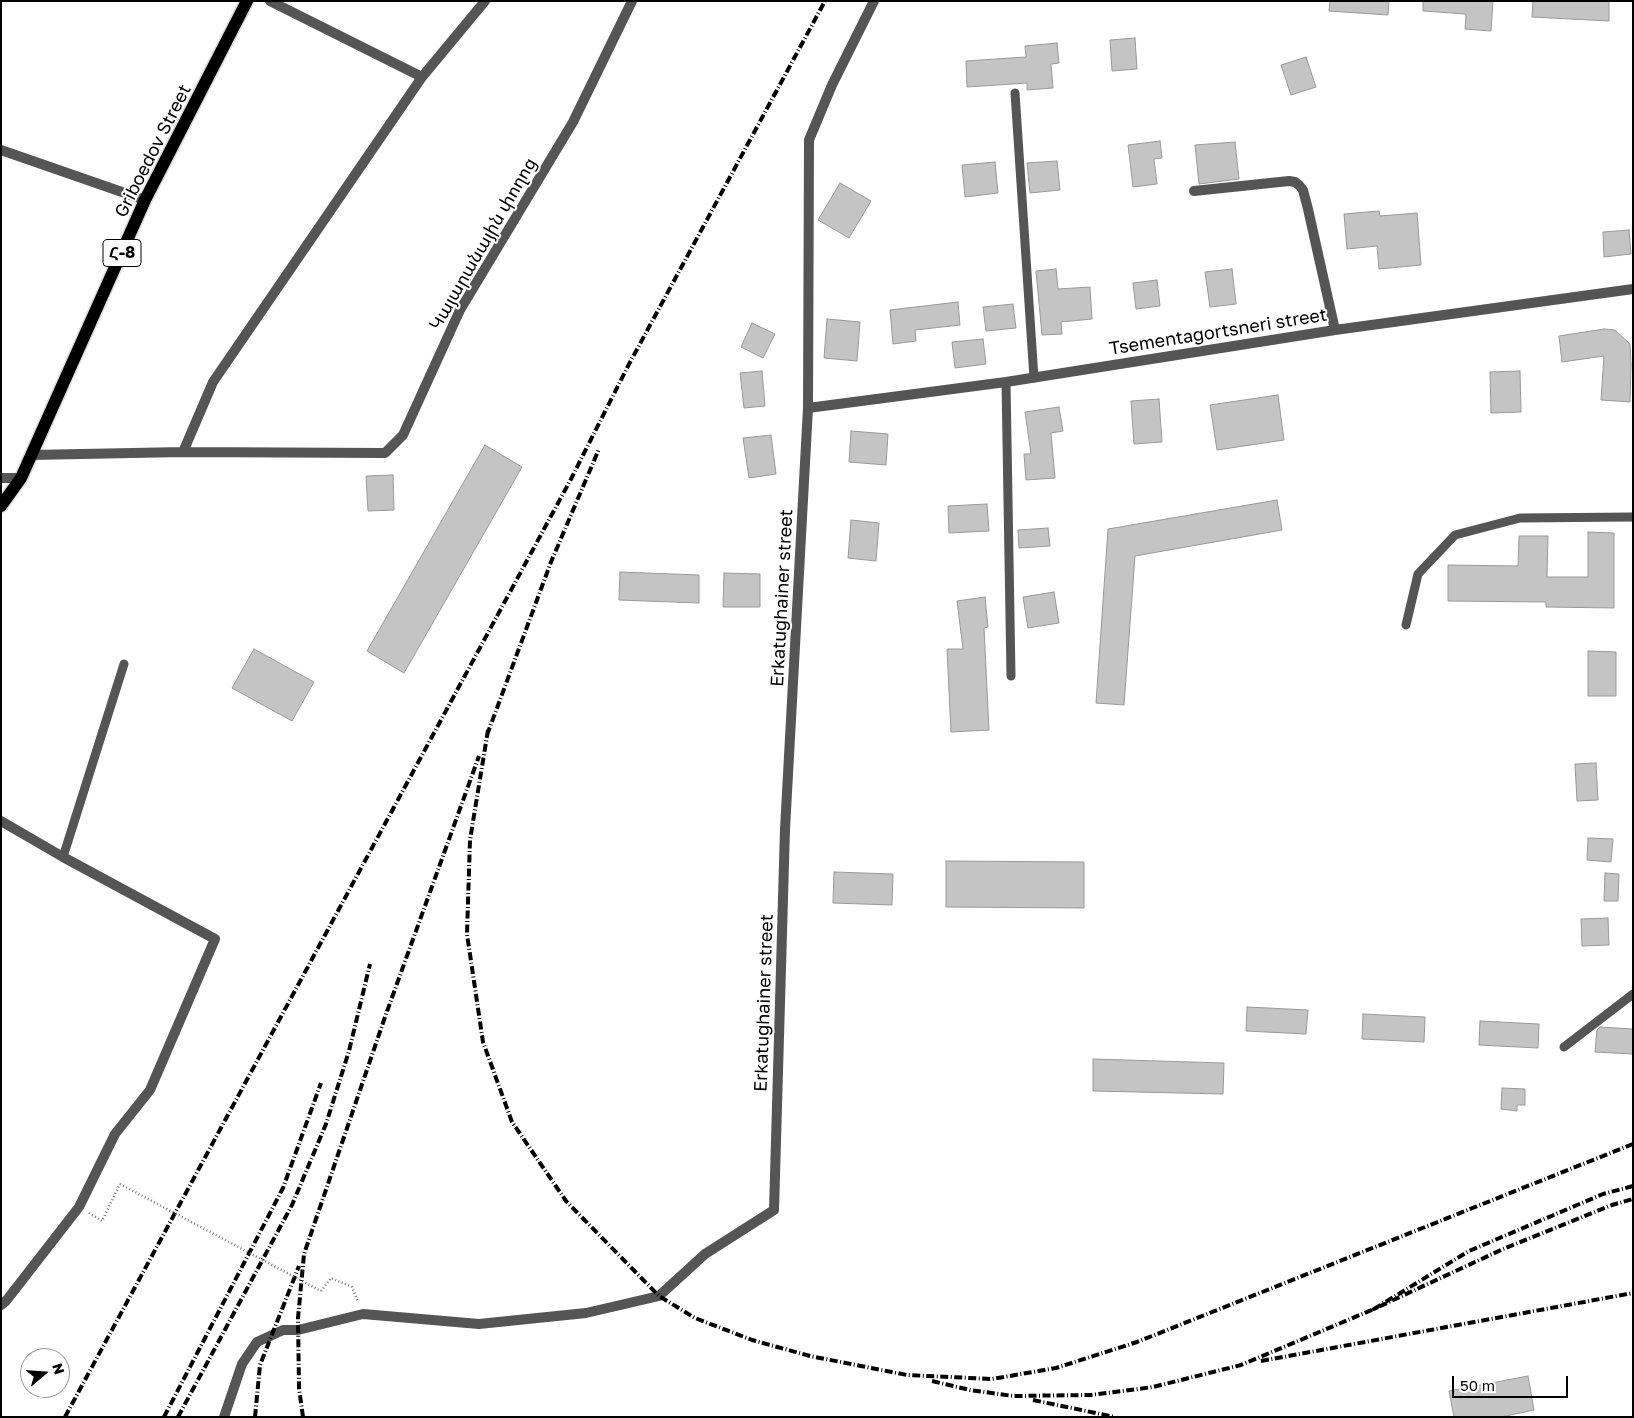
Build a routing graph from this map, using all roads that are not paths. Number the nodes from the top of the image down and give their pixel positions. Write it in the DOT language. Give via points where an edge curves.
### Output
graph roads {
  1 [pos="247,1"];
  2 [pos="270,1"];
  3 [pos="485,1"];
  4 [pos="632,1"];
  5 [pos="874,1"];
  6 [pos="422,77"];
  7 [pos="1015,93"];
  8 [pos="1,150"];
  9 [pos="1194,191"];
  10 [pos="146,200"];
  11 [pos="1633,289"];
  12 [pos="1335,330"];
  13 [pos="1034,378"];
  14 [pos="1006,382"];
  15 [pos="808,408"];
  16 [pos="183,452"];
  17 [pos="31,455"];
  18 [pos="1,478"];
  19 [pos="21,478"];
  20 [pos="1,506"];
  21 [pos="1633,517"];
  22 [pos="1406,625"];
  23 [pos="124,664"];
  24 [pos="1011,676"];
  25 [pos="1,821"];
  26 [pos="63,857"];
  27 [pos="1633,994"];
  28 [pos="1564,1047"];
  29 [pos="1,1305"];
  30 [pos="224,1417"];
  1 -- 10 [label="main road, Griboedov Street / Հ-8"];
  2 -- 6 [label="street"];
  3 -- 6 [label="street"];
  4 -- 16 [label="street, Կայարանային փողոց" via="573,122 460,310 403,435 385,453"];
  5 -- 15 [label="street, Erkatughainer street" via="832,84 809,140"];
  6 -- 16 [label="street" via="213,382"];
  7 -- 13 [label="lane"];
  8 -- 10 [label="street"];
  9 -- 12 [label="street" via="1289,181 1300,185"];
  10 -- 17 [label="main road, Griboedov Street / Հ-8"];
  11 -- 12 [label="street, Tsementagortsneri street"];
  12 -- 13 [label="street, Tsementagortsneri street"];
  13 -- 14 [label="street, Tsementagortsneri street"];
  14 -- 15 [label="street, Tsementagortsneri street"];
  14 -- 24 [label="lane"];
  15 -- 30 [label="street, Erkatughainer street" via="785,829 774,1210 705,1254 659,1296 586,1313 479,1324 363,1314 298,1330 283,1330 257,1342 242,1364"];
  16 -- 17 [label="street, Կայարանային փողոց"];
  17 -- 19 [label="main road, Griboedov Street / Հ-8"];
  18 -- 19 [label="street"];
  19 -- 20 [label="main road, Griboedov Street / Հ-8"];
  21 -- 22 [label="lane" via="1520,518 1455,535 1418,574"];
  23 -- 26 [label="lane"];
  25 -- 26 [label="street"];
  26 -- 29 [label="street" via="216,938 150,1090 115,1134 79,1207"];
  27 -- 28 [label="lane"];
}
